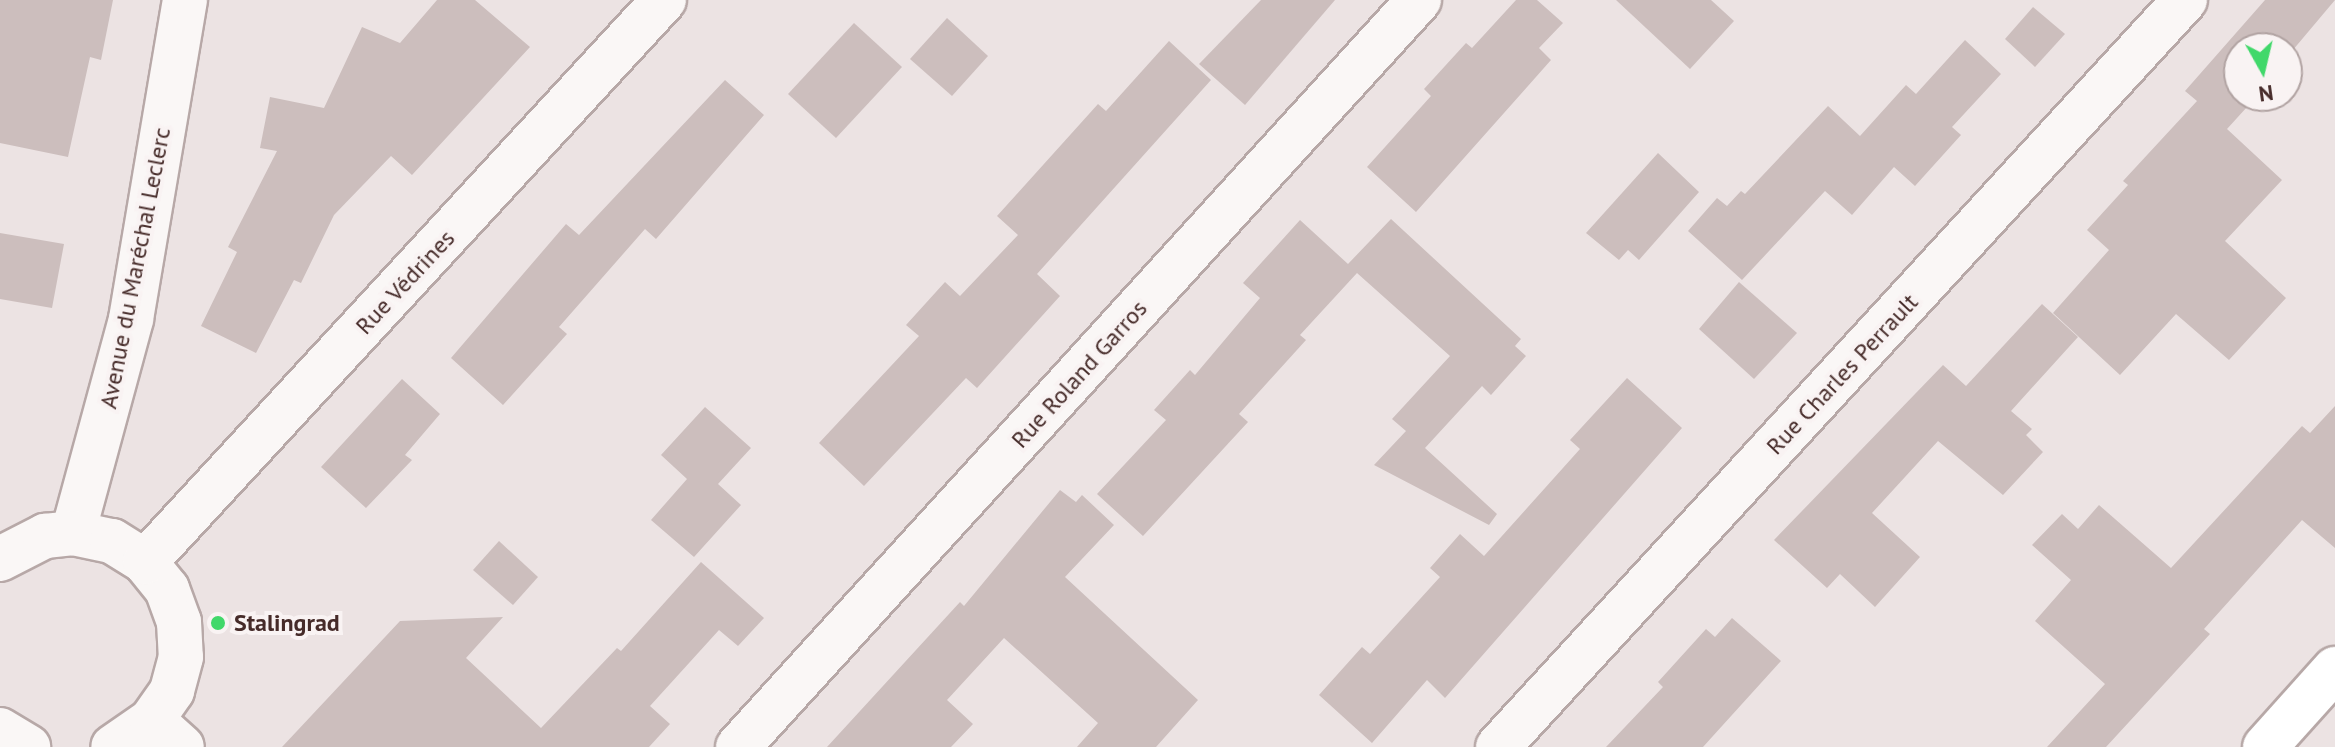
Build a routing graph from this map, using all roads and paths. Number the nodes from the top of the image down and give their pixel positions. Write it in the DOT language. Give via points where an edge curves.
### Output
graph roads {
  1 [pos="185,0"];
  2 [pos="664,0"];
  3 [pos="1419,0"];
  4 [pos="2185,0"];
  5 [pos="73,533"];
  6 [pos="0,559"];
  7 [pos="145,562"];
  8 [pos="2335,669"];
  9 [pos="0,730"];
  10 [pos="167,734"];
  11 [pos="28,747"];
  12 [pos="113,747"];
  13 [pos="738,747"];
  14 [pos="1498,747"];
  15 [pos="2265,747"];
  1 -- 5 [label="street, Avenue du Maréchal Leclerc" via="131,319"];
  2 -- 7 [label="street, Rue Védrines"];
  3 -- 13 [label="street, Rue Roland Garros"];
  4 -- 14 [label="street, Rue Charles Perrault"];
  5 -- 6 [label="street" via="45,536"];
  5 -- 7 [label="street" via="112,541"];
  7 -- 10 [label="street" via="167,589 179,622 181,657"];
  8 -- 15 [label="main road"];
  9 -- 11 [label="street"];
  10 -- 12 [label="street"];
}
